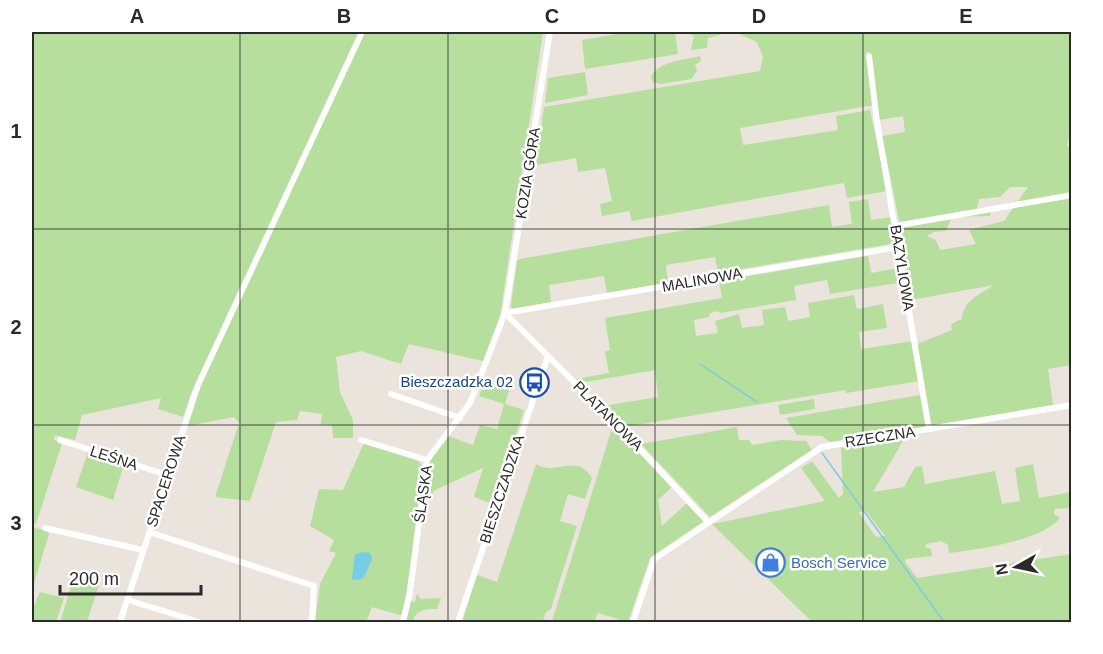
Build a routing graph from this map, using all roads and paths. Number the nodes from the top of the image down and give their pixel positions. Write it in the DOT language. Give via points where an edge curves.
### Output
graph roads {
  1 [pos="362,32"];
  2 [pos="550,32"];
  3 [pos="869,56"];
  4 [pos="1071,195"];
  5 [pos="895,226"];
  6 [pos="898,248"];
  7 [pos="505,314"];
  8 [pos="548,356"];
  9 [pos="390,394"];
  10 [pos="1071,405"];
  11 [pos="460,418"];
  12 [pos="929,429"];
  13 [pos="60,440"];
  14 [pos="361,440"];
  15 [pos="427,459"];
  16 [pos="167,475"];
  17 [pos="708,522"];
  18 [pos="45,528"];
  19 [pos="149,532"];
  20 [pos="143,550"];
  21 [pos="128,600"];
  22 [pos="120,622"];
  23 [pos="199,622"];
  24 [pos="312,622"];
  25 [pos="403,622"];
  26 [pos="458,622"];
  27 [pos="633,622"];
  1 -- 16 [label="street, SPACEROWA" via="198,385"];
  2 -- 7 [label="street, KOZIA GÓRA"];
  3 -- 5 [label="street, BAZYLIOWA"];
  4 -- 5 [label="street"];
  5 -- 6 [label="street, BAZYLIOWA"];
  6 -- 7 [label="street, MALINOWA"];
  6 -- 12 [label="street, BAZYLIOWA"];
  7 -- 8 [label="street, PLATANOWA"];
  7 -- 11 [label="street, ŚLĄSKA" via="472,400"];
  8 -- 17 [label="street, PLATANOWA"];
  8 -- 26 [label="street, BIESZCZADZKA"];
  9 -- 11 [label="street"];
  10 -- 12 [label="street, RZECZNA"];
  11 -- 15 [label="street, ŚLĄSKA"];
  12 -- 17 [label="street, RZECZNA" via="822,447"];
  13 -- 16 [label="street, LEŚNA"];
  14 -- 15 [label="street"];
  15 -- 25 [label="street, ŚLĄSKA"];
  16 -- 19 [label="street, SPACEROWA"];
  17 -- 27 [label="street, RZECZNA" via="654,559"];
  18 -- 20 [label="street"];
  19 -- 20 [label="street, SPACEROWA"];
  19 -- 24 [label="street" via="316,587"];
  20 -- 21 [label="street, SPACEROWA"];
  21 -- 22 [label="street, SPACEROWA"];
  21 -- 23 [label="street"];
}
